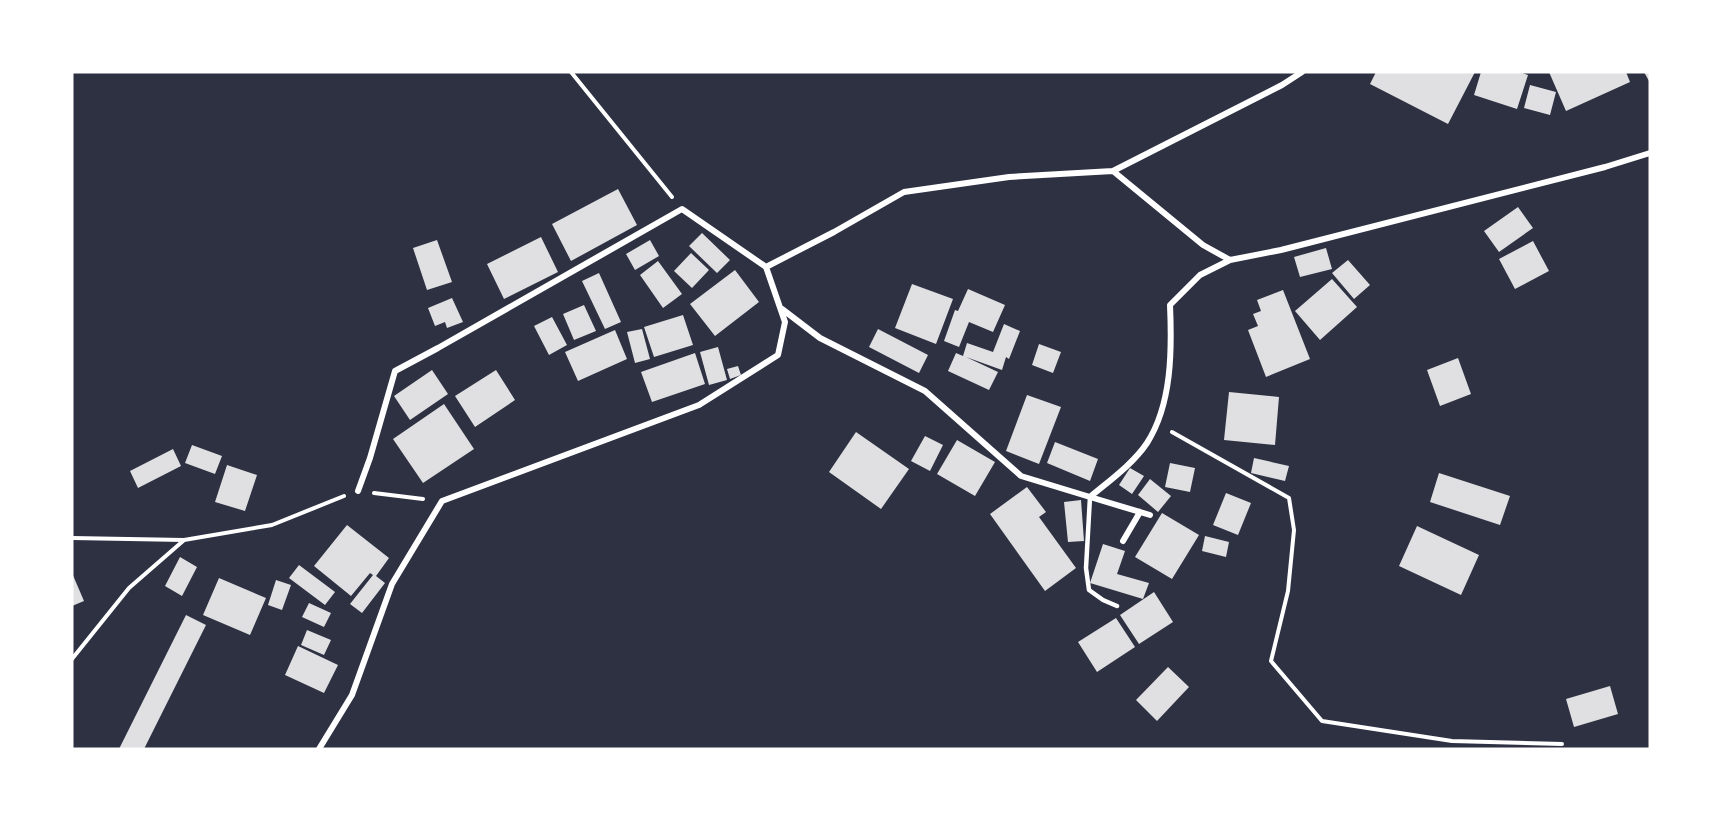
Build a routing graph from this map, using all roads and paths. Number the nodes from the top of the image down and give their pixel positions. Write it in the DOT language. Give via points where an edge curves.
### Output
graph roads {
  1 [pos="571,72"];
  2 [pos="1302,72"];
  3 [pos="1650,153"];
  4 [pos="1113,171"];
  5 [pos="682,209"];
  6 [pos="1230,260"];
  7 [pos="766,267"];
  8 [pos="782,309"];
  9 [pos="1156,423"];
  10 [pos="358,491"];
  11 [pos="1090,497"];
  12 [pos="442,501"];
  13 [pos="1140,512"];
  14 [pos="1150,515"];
  15 [pos="72,537"];
  16 [pos="184,540"];
  17 [pos="1123,541"];
  18 [pos="1117,606"];
  19 [pos="72,659"];
  20 [pos="1562,744"];
  21 [pos="319,749"];
  1 -- 5 [label="path"];
  2 -- 4 [label="street"];
  3 -- 6 [label="street"];
  4 -- 6 [label="street" via="1203,245"];
  4 -- 7 [label="street" via="1009,177 904,192"];
  5 -- 7 [label="street"];
  5 -- 10 [label="street" via="394,371"];
  6 -- 9 [label="street" via="1200,275 1170,304 1172,347"];
  7 -- 8 [label="street"];
  8 -- 11 [label="street" via="820,338 925,391 1021,476"];
  8 -- 12 [label="street" via="785,322 778,355 699,405"];
  9 -- 11 [label="street" via="1146,443"];
  9 -- 20 [label="path" via="1289,498 1294,531 1288,591 1271,661 1322,721 1452,741"];
  10 -- 12 [label="path"];
  10 -- 16 [label="path" via="272,525"];
  11 -- 13 [label="street"];
  11 -- 18 [label="lane" via="1086,568 1089,590"];
  12 -- 21 [label="street" via="392,584 352,695"];
  13 -- 14 [label="street"];
  13 -- 17 [label="street"];
  15 -- 16 [label="path"];
  16 -- 19 [label="path" via="129,588"];
}
